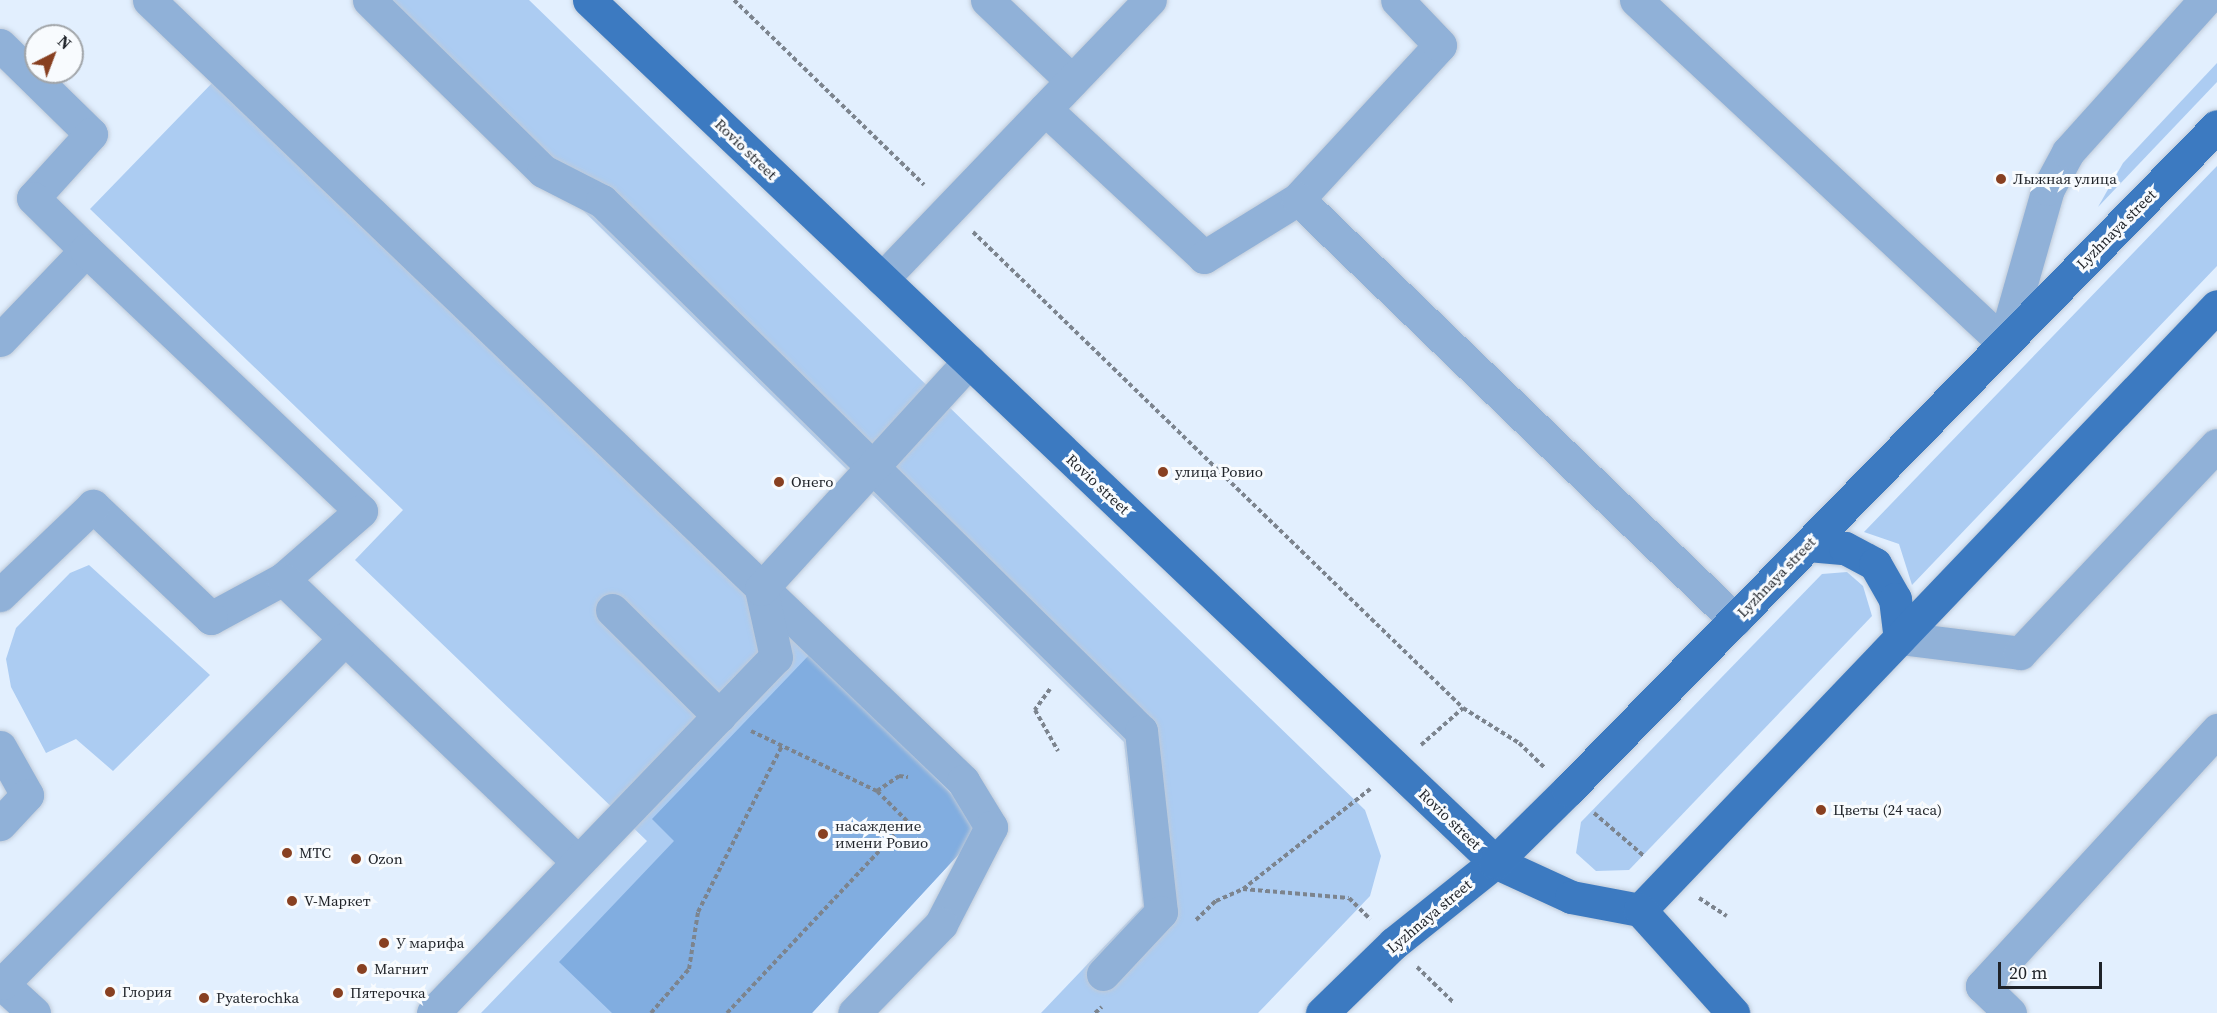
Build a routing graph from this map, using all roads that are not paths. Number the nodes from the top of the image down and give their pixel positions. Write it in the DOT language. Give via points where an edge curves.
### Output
graph roads {
  1 [pos="149,0"];
  2 [pos="369,0"];
  3 [pos="589,0"];
  4 [pos="987,0"];
  5 [pos="1150,0"];
  6 [pos="1398,0"];
  7 [pos="1636,0"];
  8 [pos="2205,0"];
  9 [pos="0,45"];
  10 [pos="1072,81"];
  11 [pos="1045,109"];
  12 [pos="2217,126"];
  13 [pos="1298,199"];
  14 [pos="86,250"];
  15 [pos="882,279"];
  16 [pos="2217,306"];
  17 [pos="0,340"];
  18 [pos="2004,343"];
  19 [pos="969,362"];
  20 [pos="2217,445"];
  21 [pos="871,467"];
  22 [pos="1808,545"];
  23 [pos="283,579"];
  24 [pos="761,589"];
  25 [pos="0,596"];
  26 [pos="612,610"];
  27 [pos="1736,620"];
  28 [pos="1900,638"];
  29 [pos="345,639"];
  30 [pos="719,716"];
  31 [pos="2217,730"];
  32 [pos="0,747"];
  33 [pos="0,824"];
  34 [pos="577,861"];
  35 [pos="1495,862"];
  36 [pos="1641,910"];
  37 [pos="2,983"];
  38 [pos="1104,989"];
  39 [pos="437,1012"];
  40 [pos="34,1013"];
  41 [pos="854,1013"];
  42 [pos="1322,1013"];
  43 [pos="1733,1013"];
  44 [pos="2010,1013"];
  1 -- 24 [label="street"];
  2 -- 21 [label="street" via="543,171 602,201"];
  3 -- 15 [label="main road, Rovio street"];
  4 -- 10 [label="street"];
  5 -- 10 [label="street"];
  6 -- 13 [label="street" via="1440,45"];
  7 -- 18 [label="street"];
  8 -- 18 [label="street" via="2068,152 2048,189"];
  9 -- 14 [label="street" via="91,134 33,198"];
  10 -- 11 [label="street"];
  11 -- 13 [label="street" via="1204,257"];
  11 -- 15 [label="street"];
  12 -- 18 [label="main road, Lyzhnaya street"];
  13 -- 27 [label="street"];
  14 -- 17 [label="street"];
  14 -- 23 [label="street" via="361,511"];
  15 -- 19 [label="main road, Rovio street"];
  16 -- 28 [label="main road"];
  18 -- 22 [label="main road, Lyzhnaya street"];
  19 -- 21 [label="street"];
  19 -- 35 [label="main road, Rovio street"];
  20 -- 28 [label="street" via="2020,653"];
  21 -- 24 [label="street"];
  21 -- 38 [label="street" via="1141,731 1161,912"];
  22 -- 27 [label="main road, Lyzhnaya street"];
  22 -- 28 [label="main road" via="1845,548 1875,564 1895,599"];
  23 -- 25 [label="street" via="211,618 93,506"];
  23 -- 29 [label="street"];
  24 -- 30 [label="street" via="776,657"];
  24 -- 41 [label="street" via="963,781 991,827 941,924"];
  26 -- 30 [label="street"];
  27 -- 35 [label="main road, Lyzhnaya street"];
  28 -- 36 [label="main road"];
  29 -- 34 [label="street"];
  29 -- 37 [label="street"];
  30 -- 34 [label="street"];
  31 -- 44 [label="street" via="1982,986"];
  32 -- 33 [label="street" via="27,795"];
  34 -- 39 [label="street"];
  35 -- 36 [label="main road, Rovio street" via="1571,897"];
  35 -- 42 [label="main road, Lyzhnaya street" via="1394,944"];
  36 -- 43 [label="main road"];
  37 -- 40 [label="street"];
}
